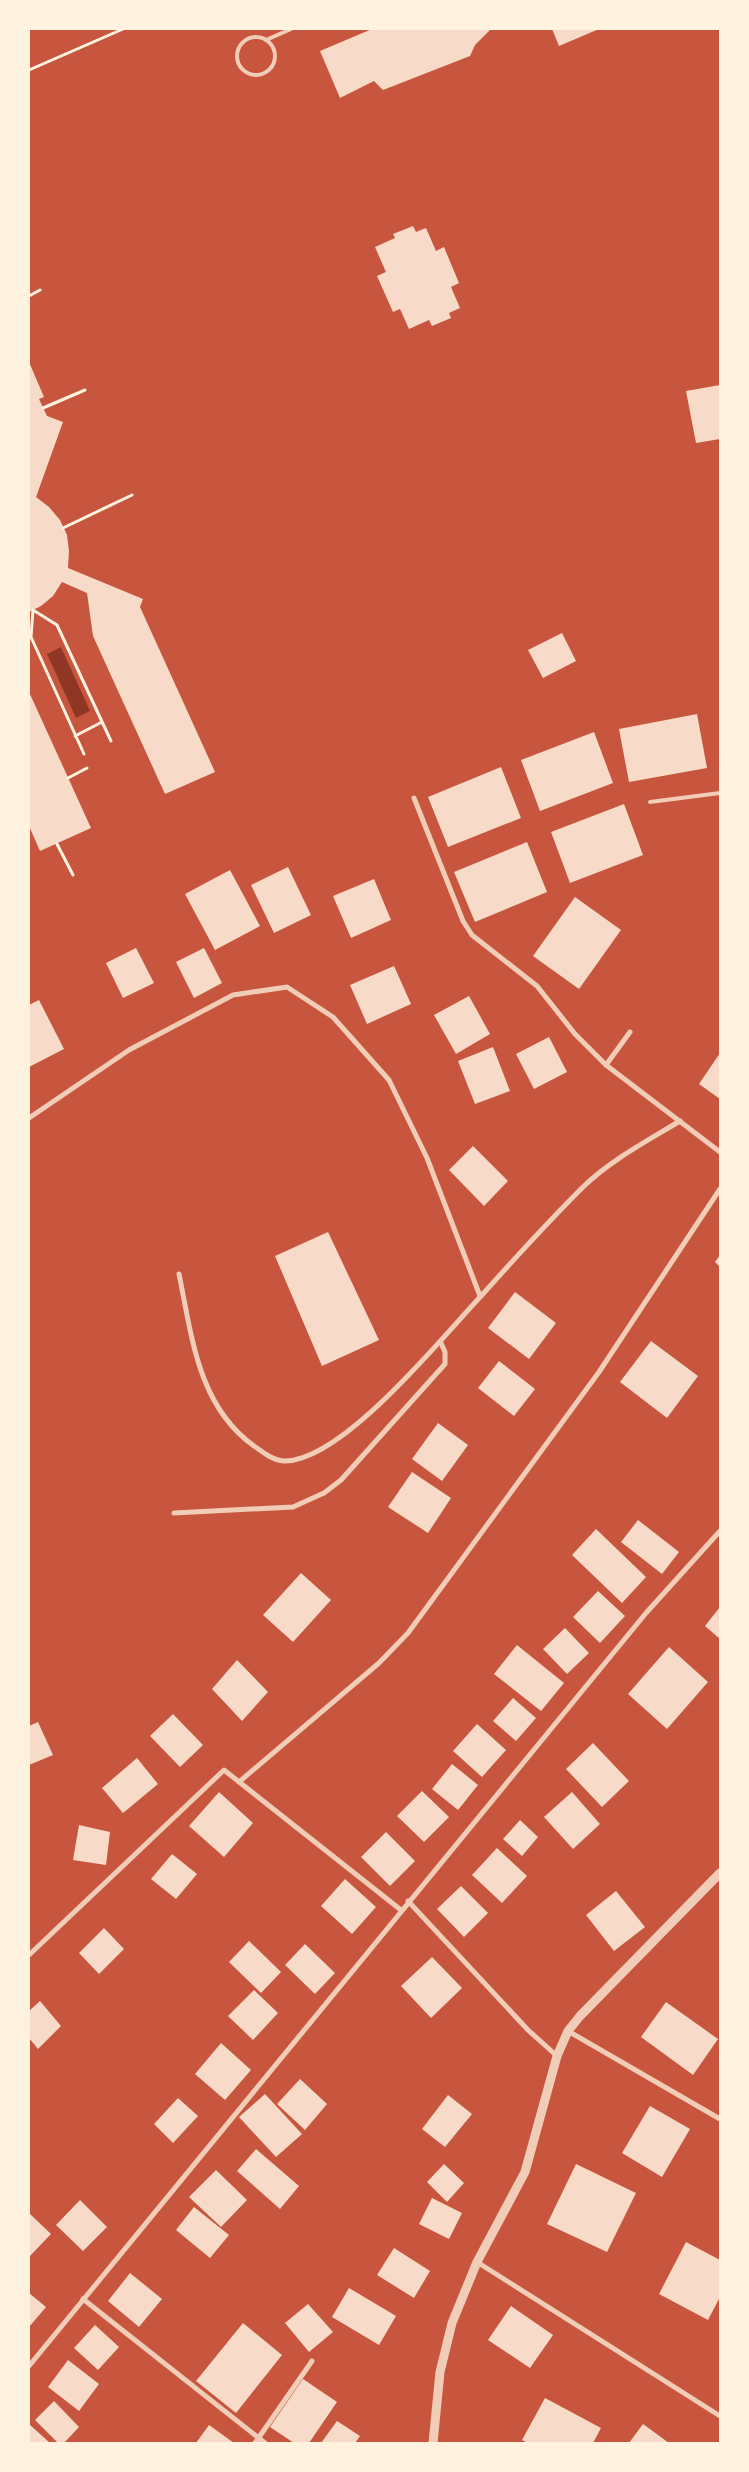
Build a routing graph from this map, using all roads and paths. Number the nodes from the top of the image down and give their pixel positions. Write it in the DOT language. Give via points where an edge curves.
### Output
graph roads {
  1 [pos="123,29"];
  2 [pos="291,29"];
  3 [pos="266,40"];
  4 [pos="29,70"];
  5 [pos="40,290"];
  6 [pos="29,296"];
  7 [pos="85,390"];
  8 [pos="43,408"];
  9 [pos="132,495"];
  10 [pos="63,528"];
  11 [pos="102,722"];
  12 [pos="75,736"];
  13 [pos="111,741"];
  14 [pos="84,754"];
  15 [pos="87,768"];
  16 [pos="68,778"];
  17 [pos="720,792"];
  18 [pos="414,798"];
  19 [pos="650,802"];
  20 [pos="57,844"];
  21 [pos="73,875"];
  22 [pos="630,1032"];
  23 [pos="606,1065"];
  24 [pos="29,1118"];
  25 [pos="680,1121"];
  26 [pos="720,1152"];
  27 [pos="720,1189"];
  28 [pos="179,1274"];
  29 [pos="480,1296"];
  30 [pos="441,1343"];
  31 [pos="174,1514"];
  32 [pos="720,1531"];
  33 [pos="239,1782"];
  34 [pos="720,1873"];
  35 [pos="408,1901"];
  36 [pos="401,1910"];
  37 [pos="29,1955"];
  38 [pos="568,2031"];
  39 [pos="557,2056"];
  40 [pos="720,2119"];
  41 [pos="477,2262"];
  42 [pos="83,2299"];
  43 [pos="312,2360"];
  44 [pos="29,2366"];
  45 [pos="720,2416"];
  46 [pos="257,2441"];
  47 [pos="265,2443"];
  48 [pos="434,2443"];
  1 -- 4 [label="path"];
  2 -- 3 [label="lane"];
  3 -- 3 [label="lane" via="254,38 239,48 240,66 250,74 262,74 274,62 274,50"];
  5 -- 6 [label="path"];
  7 -- 8 [label="path"];
  9 -- 10 [label="path"];
  11 -- 12 [label="path"];
  11 -- 12 [label="path" via="57,625 33,610 31,638"];
  11 -- 13 [label="path"];
  12 -- 14 [label="path"];
  15 -- 16 [label="path"];
  17 -- 19 [label="lane"];
  18 -- 23 [label="street" via="463,921 472,935 537,986 575,1034"];
  20 -- 21 [label="path"];
  22 -- 23 [label="street"];
  23 -- 25 [label="street"];
  24 -- 29 [label="street" via="128,1050 233,995 287,986 333,1017 389,1080 427,1158"];
  25 -- 26 [label="street"];
  25 -- 29 [label="street" via="631,1150 585,1186"];
  27 -- 33 [label="street" via="599,1372 408,1633 379,1663"];
  28 -- 30 [label="street" via="196,1360 208,1392 224,1418 245,1439 269,1457 284,1461 304,1456 337,1440 371,1412"];
  29 -- 30 [label="street"];
  30 -- 31 [label="street" via="445,1364 341,1480 324,1493 293,1507"];
  32 -- 35 [label="street" via="646,1613"];
  33 -- 36 [label="street"];
  33 -- 37 [label="street" via="224,1770"];
  34 -- 38 [label="street"];
  35 -- 36 [label="street"];
  35 -- 39 [label="street" via="528,2030"];
  36 -- 42 [label="street"];
  38 -- 39 [label="street"];
  38 -- 40 [label="street"];
  39 -- 41 [label="street" via="525,2172"];
  41 -- 45 [label="street"];
  41 -- 48 [label="street" via="449,2333 440,2372"];
  42 -- 44 [label="street"];
  42 -- 46 [label="street"];
  43 -- 46 [label="street"];
  46 -- 47 [label="street"];
}
